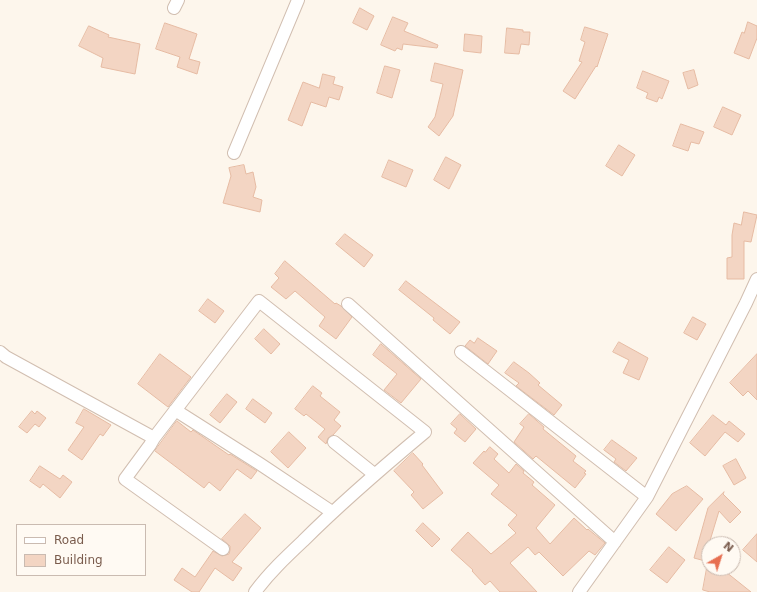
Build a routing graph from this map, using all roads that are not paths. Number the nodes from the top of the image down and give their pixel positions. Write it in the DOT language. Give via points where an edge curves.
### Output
graph roads {
  1 [pos="298,0"];
  2 [pos="234,153"];
  3 [pos="757,279"];
  4 [pos="348,304"];
  5 [pos="0,352"];
  6 [pos="461,352"];
  7 [pos="175,410"];
  8 [pos="154,438"];
  9 [pos="334,442"];
  10 [pos="374,474"];
  11 [pos="647,497"];
  12 [pos="332,512"];
  13 [pos="615,542"];
  14 [pos="223,549"];
  15 [pos="255,592"];
  16 [pos="579,592"];
  1 -- 2 [label="street"];
  3 -- 11 [label="street"];
  4 -- 13 [label="street"];
  5 -- 8 [label="street"];
  6 -- 11 [label="street"];
  7 -- 8 [label="street"];
  7 -- 10 [label="street" via="259,301 425,432"];
  7 -- 12 [label="street"];
  8 -- 14 [label="street" via="125,478"];
  9 -- 10 [label="street"];
  10 -- 12 [label="street"];
  11 -- 13 [label="street"];
  12 -- 15 [label="street" via="267,576"];
  13 -- 16 [label="street"];
}
